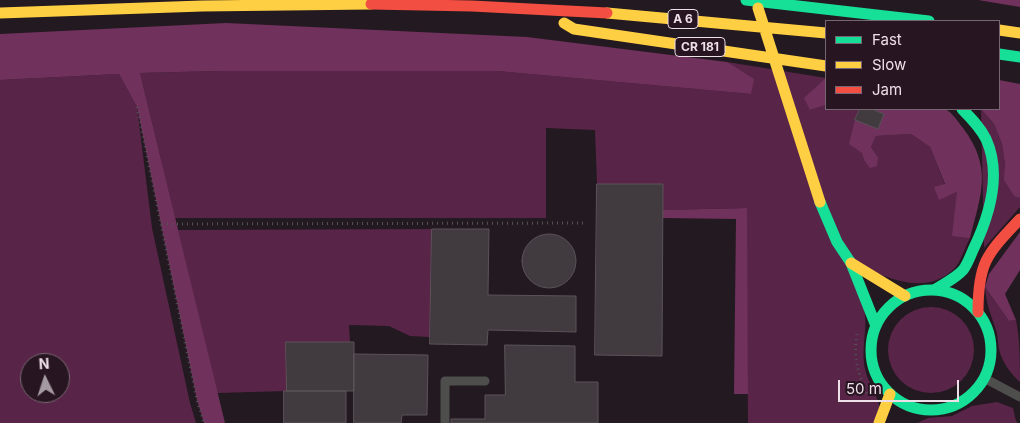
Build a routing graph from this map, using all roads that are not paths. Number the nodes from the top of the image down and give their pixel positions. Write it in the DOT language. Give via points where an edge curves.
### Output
graph roads {
  1 [pos="746,0"];
  2 [pos="755,0"];
  3 [pos="539,9"];
  4 [pos="0,13"];
  5 [pos="920,20"];
  6 [pos="1000,30"];
  7 [pos="825,32"];
  8 [pos="1020,33"];
  9 [pos="1000,54"];
  10 [pos="1020,58"];
  11 [pos="825,66"];
  12 [pos="963,110"];
  13 [pos="1020,219"];
  14 [pos="851,263"];
  15 [pos="934,290"];
  16 [pos="904,296"];
  17 [pos="978,312"];
  18 [pos="876,326"];
  19 [pos="984,378"];
  20 [pos="485,381"];
  21 [pos="890,394"];
  22 [pos="1020,397"];
  23 [pos="930,410"];
  24 [pos="918,418"];
  25 [pos="445,423"];
  26 [pos="879,423"];
  1 -- 5 [label="main road"];
  2 -- 14 [label="main road" via="822,209"];
  3 -- 4 [label="main road, A 6" via="297,4"];
  3 -- 7 [label="main road, A 6"];
  3 -- 11 [label="main road, CR 181" via="574,28"];
  6 -- 8 [label="main road"];
  9 -- 10 [label="main road"];
  12 -- 15 [label="main road" via="982,130 988,146 994,186 990,212 962,271"];
  13 -- 17 [label="main road" via="995,246 983,266 978,286"];
  14 -- 16 [label="main road"];
  14 -- 18 [label="main road"];
  15 -- 16 [label="main road"];
  15 -- 17 [label="main road" via="966,300"];
  16 -- 18 [label="main road" via="893,303"];
  17 -- 19 [label="main road" via="987,327 991,344 990,362"];
  18 -- 21 [label="main road" via="871,344 872,362"];
  19 -- 22 [label="lane"];
  19 -- 23 [label="main road" via="962,401"];
  20 -- 25 [label="lane" via="445,381"];
  21 -- 23 [label="main road" via="909,405"];
  21 -- 26 [label="main road"];
  23 -- 24 [label="main road"];
}
